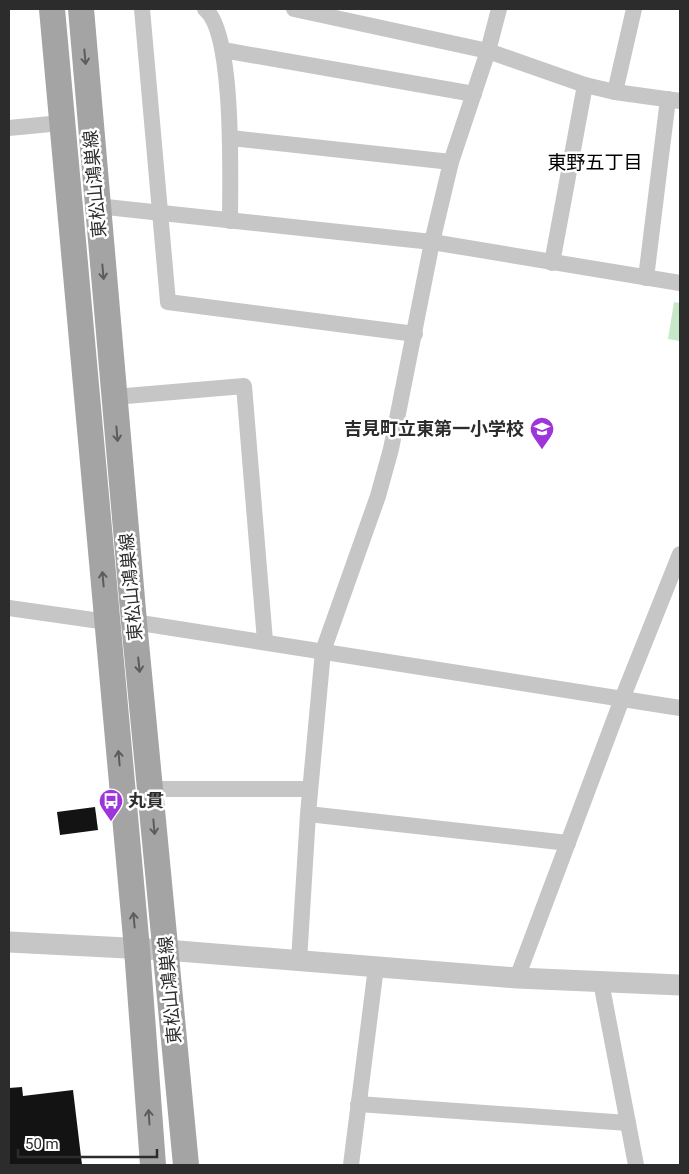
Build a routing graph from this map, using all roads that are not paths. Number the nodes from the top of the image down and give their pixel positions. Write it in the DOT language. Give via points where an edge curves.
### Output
graph roads {
  1 [pos="52,9"];
  2 [pos="81,9"];
  3 [pos="142,9"];
  4 [pos="205,9"];
  5 [pos="294,9"];
  6 [pos="499,9"];
  7 [pos="634,9"];
  8 [pos="337,13"];
  9 [pos="223,50"];
  10 [pos="488,51"];
  11 [pos="585,85"];
  12 [pos="615,92"];
  13 [pos="474,94"];
  14 [pos="674,100"];
  15 [pos="61,124"];
  16 [pos="9,128"];
  17 [pos="231,138"];
  18 [pos="451,162"];
  19 [pos="97,206"];
  20 [pos="160,214"];
  21 [pos="230,221"];
  22 [pos="432,242"];
  23 [pos="552,263"];
  24 [pos="646,278"];
  25 [pos="680,283"];
  26 [pos="415,334"];
  27 [pos="114,397"];
  28 [pos="680,554"];
  29 [pos="9,608"];
  30 [pos="107,622"];
  31 [pos="134,622"];
  32 [pos="265,641"];
  33 [pos="323,651"];
  34 [pos="622,699"];
  35 [pos="680,708"];
  36 [pos="310,788"];
  37 [pos="150,789"];
  38 [pos="308,814"];
  39 [pos="568,843"];
  40 [pos="9,942"];
  41 [pos="137,949"];
  42 [pos="166,950"];
  43 [pos="299,961"];
  44 [pos="376,967"];
  45 [pos="517,978"];
  46 [pos="601,982"];
  47 [pos="680,983"];
  48 [pos="358,1104"];
  49 [pos="628,1123"];
  50 [pos="152,1165"];
  51 [pos="186,1165"];
  52 [pos="351,1165"];
  53 [pos="636,1165"];
  1 -- 15 [label="main road, 東松山鴻巣線"];
  2 -- 19 [label="main road, 東松山鴻巣線, one-way"];
  3 -- 20 [label="street"];
  4 -- 9 [label="street" via="212,14"];
  5 -- 8 [label="street"];
  6 -- 10 [label="street"];
  7 -- 12 [label="street"];
  8 -- 10 [label="street"];
  9 -- 13 [label="street"];
  9 -- 17 [label="street"];
  10 -- 11 [label="street"];
  10 -- 13 [label="street"];
  11 -- 12 [label="street"];
  11 -- 23 [label="street"];
  12 -- 14 [label="street"];
  13 -- 18 [label="street"];
  14 -- 24 [label="street"];
  15 -- 16 [label="street"];
  30 -- 15 [label="main road, 東松山鴻巣線, one-way"];
  17 -- 18 [label="street"];
  17 -- 21 [label="street"];
  18 -- 22 [label="street"];
  19 -- 20 [label="street"];
  19 -- 27 [label="main road, 東松山鴻巣線, one-way"];
  20 -- 21 [label="street"];
  20 -- 26 [label="street" via="168,302"];
  21 -- 22 [label="street"];
  22 -- 23 [label="street"];
  22 -- 26 [label="street"];
  23 -- 24 [label="street"];
  24 -- 25 [label="street"];
  26 -- 33 [label="street" via="378,496"];
  27 -- 31 [label="main road, 東松山鴻巣線, one-way"];
  27 -- 32 [label="street" via="244,386"];
  28 -- 34 [label="street"];
  29 -- 30 [label="street"];
  41 -- 30 [label="main road, 東松山鴻巣線, one-way"];
  31 -- 32 [label="street"];
  31 -- 37 [label="main road, 東松山鴻巣線, one-way"];
  32 -- 33 [label="street"];
  33 -- 34 [label="street"];
  33 -- 36 [label="street"];
  34 -- 35 [label="street"];
  34 -- 39 [label="street"];
  36 -- 37 [label="street"];
  36 -- 38 [label="street"];
  37 -- 42 [label="main road, 東松山鴻巣線, one-way"];
  38 -- 39 [label="street"];
  38 -- 43 [label="street"];
  39 -- 45 [label="street"];
  40 -- 41 [label="street"];
  41 -- 42 [label="street"];
  50 -- 41 [label="main road, 東松山鴻巣線, one-way"];
  42 -- 43 [label="street"];
  42 -- 51 [label="main road, 東松山鴻巣線"];
  43 -- 44 [label="street"];
  44 -- 45 [label="street"];
  44 -- 48 [label="street"];
  45 -- 46 [label="street"];
  46 -- 47 [label="street"];
  46 -- 49 [label="street"];
  48 -- 49 [label="street"];
  48 -- 52 [label="street"];
  49 -- 53 [label="street"];
}
